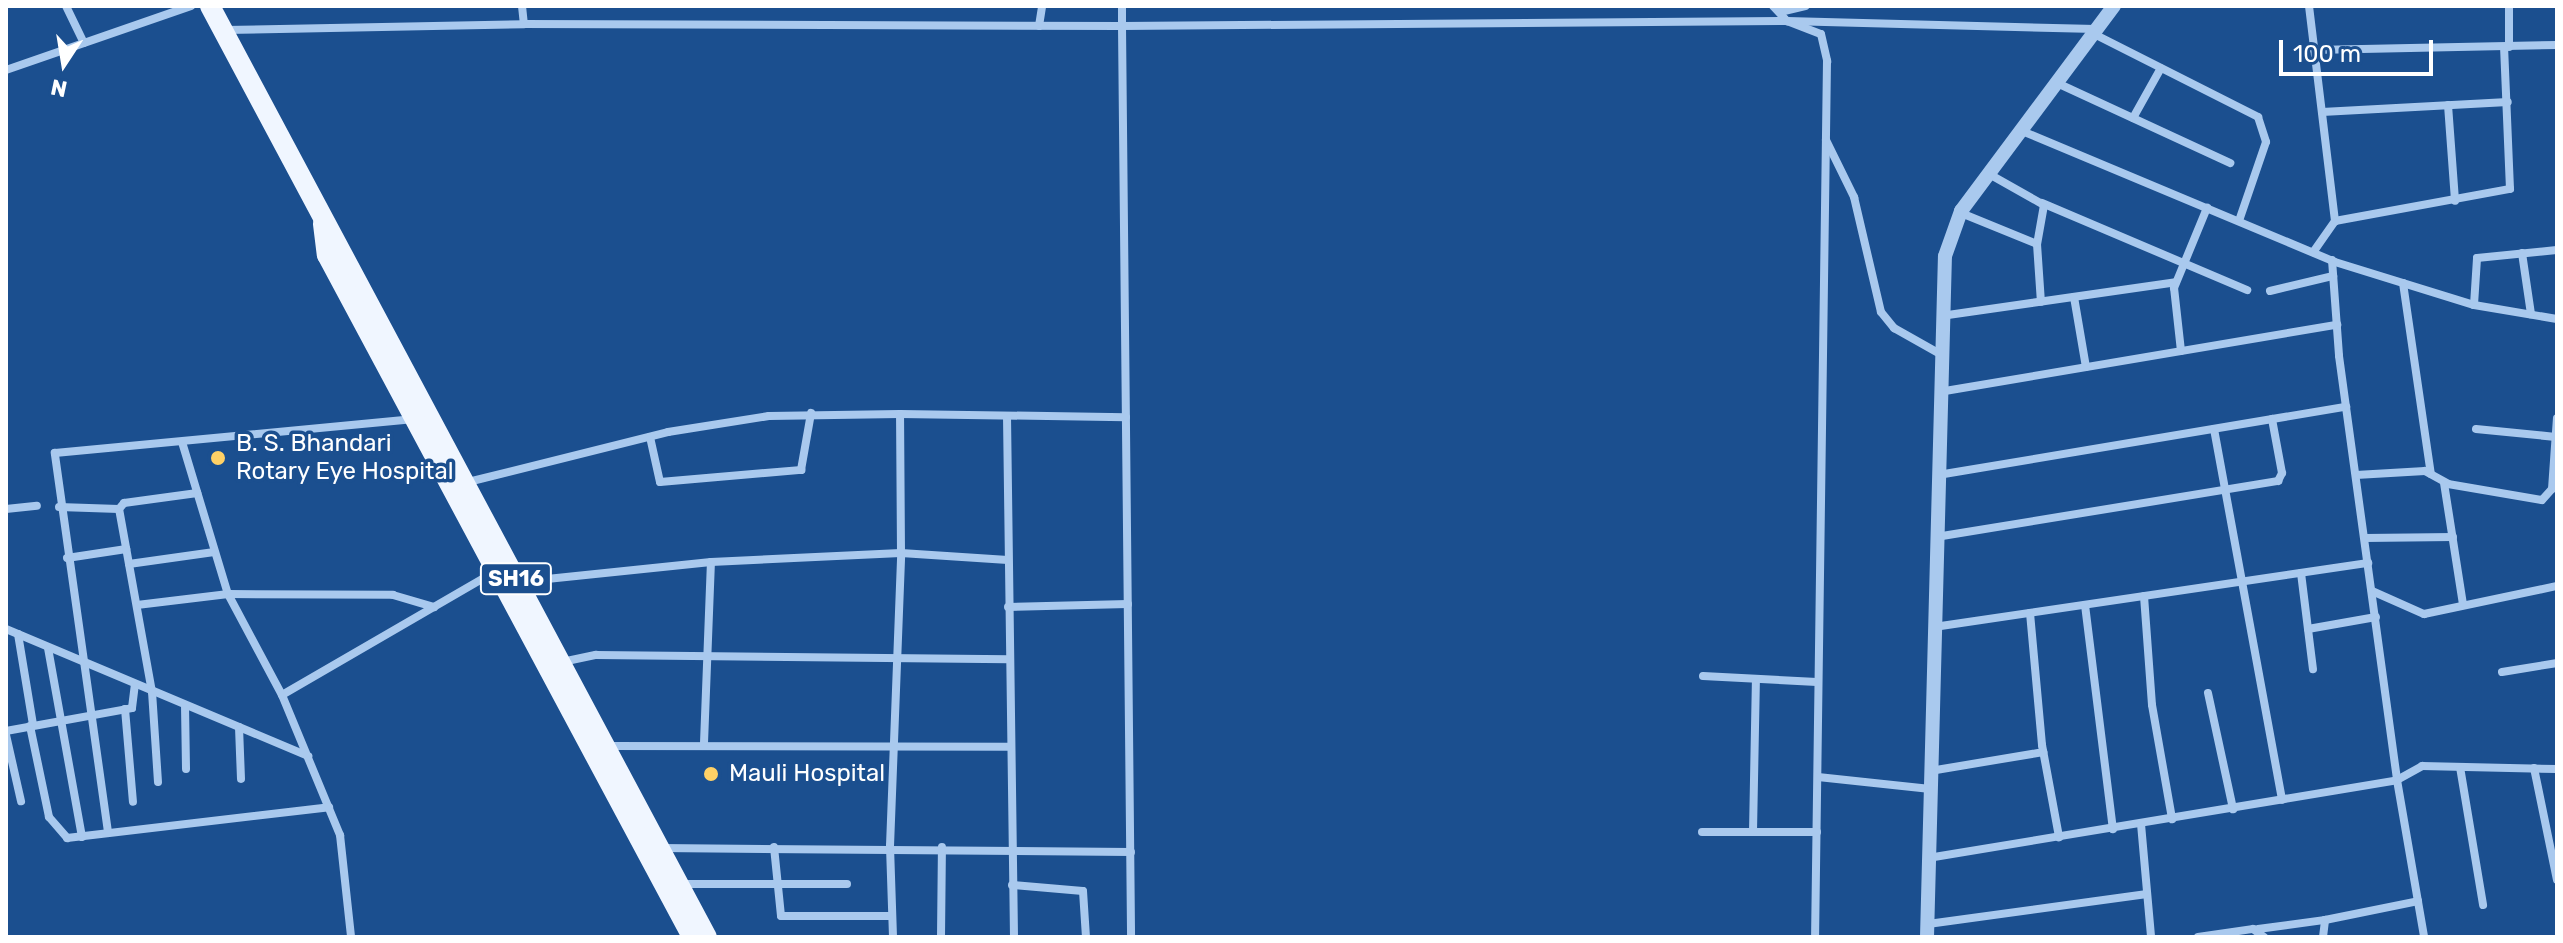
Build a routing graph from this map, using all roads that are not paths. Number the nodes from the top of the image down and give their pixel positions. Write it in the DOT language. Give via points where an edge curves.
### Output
graph roads {
  1 [pos="66,6"];
  2 [pos="191,6"];
  3 [pos="210,6"];
  4 [pos="522,6"];
  5 [pos="1042,6"];
  6 [pos="1122,6"];
  7 [pos="1805,6"];
  8 [pos="2114,6"];
  9 [pos="2309,6"];
  10 [pos="2509,6"];
  11 [pos="1777,9"];
  12 [pos="1787,21"];
  13 [pos="524,24"];
  14 [pos="1039,26"];
  15 [pos="1122,26"];
  16 [pos="222,30"];
  17 [pos="2096,32"];
  18 [pos="84,43"];
  19 [pos="2557,45"];
  20 [pos="2506,47"];
  21 [pos="2314,50"];
  22 [pos="2161,68"];
  23 [pos="6,70"];
  24 [pos="2057,83"];
  25 [pos="2508,102"];
  26 [pos="2448,105"];
  27 [pos="2322,112"];
  28 [pos="2133,118"];
  29 [pos="2022,131"];
  30 [pos="1825,139"];
  31 [pos="2230,163"];
  32 [pos="1989,174"];
  33 [pos="2455,201"];
  34 [pos="2042,203"];
  35 [pos="2207,208"];
  36 [pos="1961,213"];
  37 [pos="2239,221"];
  38 [pos="2335,221"];
  39 [pos="2037,244"];
  40 [pos="2557,250"];
  41 [pos="2313,252"];
  42 [pos="2522,253"];
  43 [pos="2332,260"];
  44 [pos="2183,264"];
  45 [pos="2333,276"];
  46 [pos="2176,282"];
  47 [pos="2403,283"];
  48 [pos="2247,290"];
  49 [pos="2270,291"];
  50 [pos="2074,297"];
  51 [pos="2041,302"];
  52 [pos="2474,305"];
  53 [pos="2531,314"];
  54 [pos="1941,316"];
  55 [pos="2557,319"];
  56 [pos="2337,325"];
  57 [pos="2181,351"];
  58 [pos="1940,354"];
  59 [pos="2086,367"];
  60 [pos="1939,392"];
  61 [pos="2346,407"];
  62 [pos="811,413"];
  63 [pos="900,414"];
  64 [pos="421,415"];
  65 [pos="1007,416"];
  66 [pos="1126,417"];
  67 [pos="2557,418"];
  68 [pos="2272,419"];
  69 [pos="2214,429"];
  70 [pos="2476,429"];
  71 [pos="650,437"];
  72 [pos="2556,437"];
  73 [pos="182,442"];
  74 [pos="2431,474"];
  75 [pos="1937,475"];
  76 [pos="2356,475"];
  77 [pos="2444,483"];
  78 [pos="458,484"];
  79 [pos="197,493"];
  80 [pos="2225,493"];
  81 [pos="37,506"];
  82 [pos="59,507"];
  83 [pos="6,509"];
  84 [pos="119,509"];
  85 [pos="1935,537"];
  86 [pos="2453,537"];
  87 [pos="2365,538"];
  88 [pos="126,549"];
  89 [pos="214,552"];
  90 [pos="901,553"];
  91 [pos="67,558"];
  92 [pos="1008,560"];
  93 [pos="711,562"];
  94 [pos="2368,563"];
  95 [pos="129,564"];
  96 [pos="494,572"];
  97 [pos="2301,573"];
  98 [pos="517,582"];
  99 [pos="2241,582"];
  100 [pos="2557,586"];
  101 [pos="2372,591"];
  102 [pos="228,594"];
  103 [pos="2144,596"];
  104 [pos="1128,604"];
  105 [pos="2463,604"];
  106 [pos="137,605"];
  107 [pos="2085,605"];
  108 [pos="434,607"];
  109 [pos="1008,607"];
  110 [pos="2030,613"];
  111 [pos="2376,617"];
  112 [pos="1933,627"];
  113 [pos="6,629"];
  114 [pos="2308,629"];
  115 [pos="18,634"];
  116 [pos="48,648"];
  117 [pos="708,656"];
  118 [pos="897,657"];
  119 [pos="1009,659"];
  120 [pos="2557,663"];
  121 [pos="88,665"];
  122 [pos="552,665"];
  123 [pos="2313,669"];
  124 [pos="2502,672"];
  125 [pos="1703,676"];
  126 [pos="1756,679"];
  127 [pos="1817,682"];
  128 [pos="135,685"];
  129 [pos="152,692"];
  130 [pos="2208,693"];
  131 [pos="282,695"];
  132 [pos="185,705"];
  133 [pos="125,709"];
  134 [pos="94,714"];
  135 [pos="61,720"];
  136 [pos="32,726"];
  137 [pos="239,727"];
  138 [pos="6,733"];
  139 [pos="704,743"];
  140 [pos="894,744"];
  141 [pos="1010,747"];
  142 [pos="597,748"];
  143 [pos="2043,752"];
  144 [pos="308,756"];
  145 [pos="2460,767"];
  146 [pos="2534,768"];
  147 [pos="186,769"];
  148 [pos="2557,769"];
  149 [pos="1930,771"];
  150 [pos="1818,777"];
  151 [pos="241,779"];
  152 [pos="2397,780"];
  153 [pos="158,782"];
  154 [pos="1930,789"];
  155 [pos="2282,800"];
  156 [pos="21,801"];
  157 [pos="133,802"];
  158 [pos="329,807"];
  159 [pos="2233,809"];
  160 [pos="2172,819"];
  161 [pos="2141,824"];
  162 [pos="2113,829"];
  163 [pos="108,832"];
  164 [pos="1702,832"];
  165 [pos="1753,832"];
  166 [pos="1817,832"];
  167 [pos="82,837"];
  168 [pos="2059,837"];
  169 [pos="890,846"];
  170 [pos="774,847"];
  171 [pos="942,847"];
  172 [pos="1011,848"];
  173 [pos="654,849"];
  174 [pos="1131,852"];
  175 [pos="1928,858"];
  176 [pos="2557,880"];
  177 [pos="680,884"];
  178 [pos="776,884"];
  179 [pos="847,884"];
  180 [pos="1012,885"];
  181 [pos="2147,894"];
  182 [pos="2418,901"];
  183 [pos="2483,905"];
  184 [pos="892,916"];
  185 [pos="2325,920"];
  186 [pos="2257,929"];
  187 [pos="1928,930"];
  188 [pos="2216,936"];
  189 [pos="351,937"];
  190 [pos="692,937"];
  191 [pos="707,937"];
  192 [pos="893,937"];
  193 [pos="941,937"];
  194 [pos="1014,937"];
  195 [pos="1086,937"];
  196 [pos="1131,937"];
  197 [pos="1815,937"];
  198 [pos="2151,937"];
  199 [pos="2198,937"];
  200 [pos="2264,937"];
  201 [pos="2323,937"];
  202 [pos="2424,937"];
  1 -- 18 [label="street"];
  2 -- 18 [label="street"];
  3 -- 16 [label="main road, SH16"];
  4 -- 13 [label="street"];
  5 -- 14 [label="street"];
  6 -- 15 [label="street"];
  7 -- 11 [label="street"];
  8 -- 17 [label="street"];
  9 -- 21 [label="street"];
  10 -- 20 [label="street"];
  11 -- 12 [label="street"];
  12 -- 15 [label="street"];
  12 -- 17 [label="street"];
  12 -- 30 [label="street" via="1821,34 1827,61"];
  13 -- 14 [label="street"];
  13 -- 16 [label="street"];
  14 -- 15 [label="street"];
  15 -- 66 [label="street"];
  16 -- 64 [label="main road, SH16" via="323,224 343,247"];
  17 -- 22 [label="street"];
  17 -- 24 [label="street"];
  18 -- 23 [label="street"];
  19 -- 20 [label="street"];
  20 -- 21 [label="street"];
  20 -- 25 [label="street"];
  21 -- 27 [label="street"];
  22 -- 28 [label="street"];
  22 -- 37 [label="street" via="2264,124 2266,142"];
  24 -- 28 [label="street"];
  24 -- 29 [label="street"];
  25 -- 26 [label="street"];
  25 -- 33 [label="street" via="2510,189"];
  26 -- 27 [label="street"];
  26 -- 33 [label="street"];
  27 -- 38 [label="street"];
  28 -- 31 [label="street"];
  29 -- 32 [label="street"];
  29 -- 35 [label="street"];
  30 -- 58 [label="street" via="1854,197 1881,312 1894,328"];
  30 -- 127 [label="street"];
  32 -- 34 [label="street"];
  32 -- 36 [label="street"];
  33 -- 38 [label="street"];
  34 -- 39 [label="street"];
  34 -- 44 [label="street"];
  35 -- 37 [label="street"];
  35 -- 44 [label="street"];
  36 -- 39 [label="street"];
  36 -- 54 [label="street" via="1945,256"];
  37 -- 41 [label="street"];
  38 -- 41 [label="street"];
  39 -- 51 [label="street"];
  40 -- 42 [label="street"];
  41 -- 43 [label="street"];
  42 -- 52 [label="street" via="2477,258"];
  42 -- 53 [label="street"];
  43 -- 45 [label="street"];
  43 -- 47 [label="street"];
  44 -- 46 [label="street"];
  44 -- 48 [label="street"];
  45 -- 49 [label="street"];
  45 -- 56 [label="street"];
  46 -- 50 [label="street"];
  46 -- 57 [label="street"];
  47 -- 52 [label="street"];
  47 -- 74 [label="street"];
  50 -- 51 [label="street"];
  50 -- 59 [label="street"];
  51 -- 54 [label="street"];
  52 -- 53 [label="street"];
  53 -- 55 [label="street"];
  54 -- 58 [label="street"];
  56 -- 57 [label="street"];
  56 -- 61 [label="street"];
  57 -- 59 [label="street"];
  58 -- 60 [label="street"];
  59 -- 60 [label="street"];
  60 -- 75 [label="street"];
  61 -- 68 [label="street"];
  61 -- 76 [label="street"];
  62 -- 63 [label="street"];
  62 -- 71 [label="street"];
  62 -- 71 [label="street" via="801,470 660,482"];
  63 -- 65 [label="street"];
  63 -- 90 [label="street"];
  64 -- 73 [label="street"];
  64 -- 78 [label="main road, SH16"];
  65 -- 66 [label="street"];
  65 -- 92 [label="street"];
  66 -- 104 [label="street"];
  67 -- 72 [label="street"];
  68 -- 69 [label="street"];
  68 -- 80 [label="street" via="2281,479"];
  69 -- 75 [label="street"];
  69 -- 80 [label="street"];
  70 -- 72 [label="street"];
  71 -- 78 [label="street"];
  72 -- 77 [label="street" via="2552,489 2542,500"];
  73 -- 79 [label="street"];
  73 -- 82 [label="street" via="55,453"];
  74 -- 76 [label="street"];
  74 -- 77 [label="street"];
  75 -- 85 [label="street"];
  76 -- 87 [label="street"];
  77 -- 86 [label="street"];
  78 -- 96 [label="main road, SH16"];
  78 -- 98 [label="main road, SH16"];
  79 -- 84 [label="street" via="124,503"];
  79 -- 89 [label="street"];
  80 -- 85 [label="street"];
  80 -- 99 [label="street"];
  81 -- 83 [label="street"];
  82 -- 84 [label="street"];
  82 -- 91 [label="street"];
  84 -- 88 [label="street"];
  85 -- 112 [label="street"];
  86 -- 87 [label="street"];
  86 -- 105 [label="street"];
  87 -- 94 [label="street"];
  88 -- 91 [label="street"];
  88 -- 95 [label="street"];
  89 -- 95 [label="street"];
  89 -- 102 [label="street"];
  90 -- 92 [label="street"];
  90 -- 93 [label="street"];
  90 -- 118 [label="street"];
  91 -- 121 [label="street"];
  92 -- 109 [label="street"];
  93 -- 98 [label="street"];
  93 -- 117 [label="street"];
  94 -- 97 [label="street"];
  94 -- 101 [label="street"];
  95 -- 106 [label="street"];
  96 -- 108 [label="street"];
  96 -- 122 [label="main road, SH16"];
  97 -- 99 [label="street"];
  97 -- 114 [label="street"];
  98 -- 122 [label="main road, SH16"];
  99 -- 103 [label="street"];
  99 -- 155 [label="street"];
  100 -- 105 [label="street"];
  101 -- 105 [label="street" via="2424,614"];
  101 -- 111 [label="street"];
  102 -- 106 [label="street"];
  102 -- 108 [label="street" via="393,595"];
  102 -- 131 [label="street"];
  103 -- 107 [label="street"];
  103 -- 160 [label="street" via="2152,705"];
  104 -- 109 [label="street"];
  104 -- 174 [label="street"];
  106 -- 129 [label="street"];
  107 -- 110 [label="street"];
  107 -- 162 [label="street"];
  108 -- 131 [label="street"];
  109 -- 119 [label="street"];
  110 -- 112 [label="street"];
  110 -- 143 [label="street"];
  111 -- 114 [label="street"];
  111 -- 152 [label="street"];
  112 -- 149 [label="street"];
  113 -- 115 [label="street"];
  114 -- 123 [label="street"];
  115 -- 116 [label="street"];
  115 -- 136 [label="street"];
  116 -- 121 [label="street"];
  116 -- 135 [label="street"];
  117 -- 118 [label="street"];
  117 -- 122 [label="street" via="596,655"];
  117 -- 139 [label="street"];
  118 -- 119 [label="street"];
  118 -- 140 [label="street"];
  119 -- 141 [label="street"];
  120 -- 124 [label="street"];
  121 -- 128 [label="street"];
  121 -- 134 [label="street"];
  122 -- 142 [label="main road, SH16"];
  125 -- 126 [label="street"];
  126 -- 127 [label="street"];
  126 -- 165 [label="street"];
  127 -- 150 [label="street"];
  128 -- 129 [label="street"];
  128 -- 133 [label="street" via="137,703"];
  129 -- 132 [label="street"];
  129 -- 153 [label="street"];
  130 -- 159 [label="street"];
  131 -- 144 [label="street"];
  132 -- 137 [label="street"];
  132 -- 147 [label="street"];
  133 -- 134 [label="street"];
  133 -- 157 [label="street"];
  134 -- 135 [label="street"];
  134 -- 163 [label="street"];
  135 -- 136 [label="street"];
  135 -- 167 [label="street"];
  136 -- 138 [label="street"];
  136 -- 167 [label="street" via="55,830 67,838"];
  137 -- 144 [label="street"];
  137 -- 151 [label="street"];
  138 -- 156 [label="street"];
  139 -- 140 [label="street"];
  139 -- 142 [label="street"];
  140 -- 141 [label="street"];
  140 -- 169 [label="street"];
  141 -- 172 [label="street"];
  142 -- 173 [label="main road, SH16"];
  143 -- 149 [label="street"];
  143 -- 168 [label="street"];
  144 -- 158 [label="street"];
  145 -- 146 [label="street"];
  145 -- 152 [label="street" via="2422,766"];
  145 -- 183 [label="street"];
  146 -- 148 [label="street"];
  146 -- 176 [label="street"];
  149 -- 154 [label="street"];
  150 -- 154 [label="street"];
  150 -- 166 [label="street"];
  152 -- 155 [label="street"];
  152 -- 182 [label="street"];
  154 -- 175 [label="street"];
  155 -- 159 [label="street"];
  158 -- 163 [label="street"];
  158 -- 189 [label="street" via="340,835"];
  159 -- 160 [label="street"];
  160 -- 161 [label="street"];
  161 -- 162 [label="street"];
  161 -- 181 [label="street"];
  162 -- 168 [label="street"];
  163 -- 167 [label="street"];
  164 -- 165 [label="street"];
  165 -- 166 [label="street"];
  166 -- 197 [label="street"];
  168 -- 175 [label="street"];
  169 -- 170 [label="street"];
  169 -- 171 [label="street"];
  169 -- 184 [label="street"];
  170 -- 173 [label="street"];
  170 -- 178 [label="street"];
  171 -- 172 [label="street"];
  171 -- 193 [label="street"];
  172 -- 174 [label="street"];
  172 -- 180 [label="street"];
  173 -- 177 [label="main road, SH16"];
  173 -- 190 [label="main road, SH16"];
  174 -- 196 [label="street"];
  175 -- 187 [label="street"];
  177 -- 178 [label="street"];
  177 -- 191 [label="main road, SH16"];
  178 -- 179 [label="street"];
  178 -- 184 [label="street" via="778,912 784,918"];
  180 -- 194 [label="street"];
  180 -- 195 [label="street" via="1083,891"];
  181 -- 187 [label="street"];
  181 -- 198 [label="street"];
  182 -- 185 [label="street"];
  182 -- 202 [label="street"];
  184 -- 192 [label="street"];
  185 -- 186 [label="street"];
  185 -- 201 [label="street"];
  186 -- 188 [label="street"];
  186 -- 200 [label="street"];
  188 -- 199 [label="street"];
}
